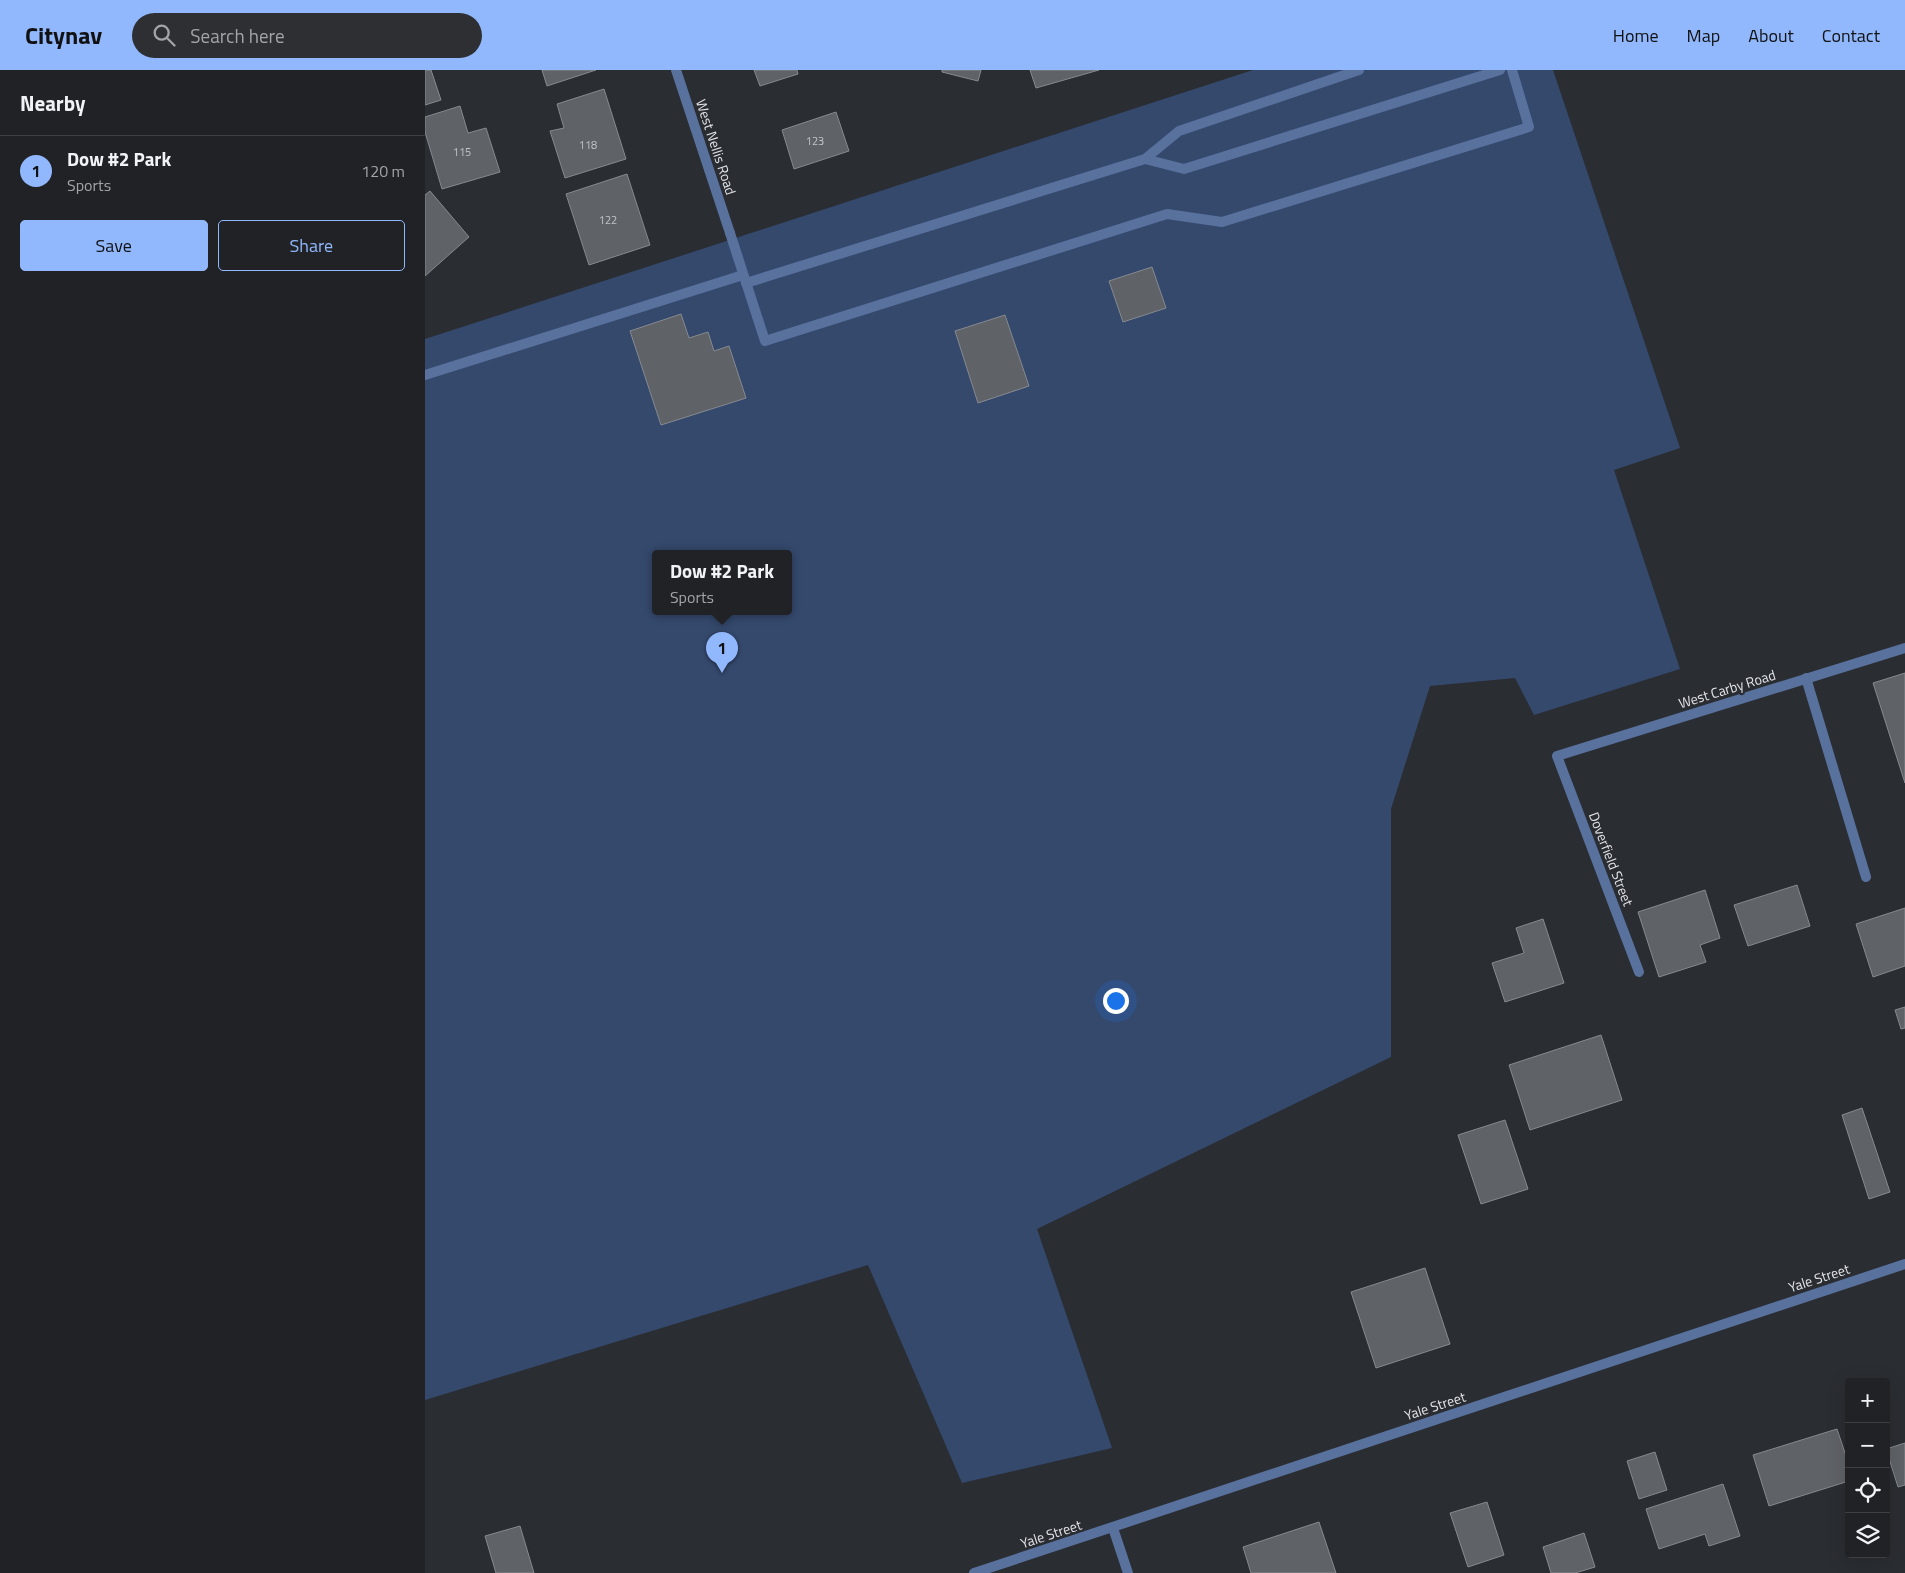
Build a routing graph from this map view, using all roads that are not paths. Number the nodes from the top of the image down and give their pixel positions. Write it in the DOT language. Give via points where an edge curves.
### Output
graph roads {
  1 [pos="677,70"];
  2 [pos="1359,70"];
  3 [pos="1500,70"];
  4 [pos="1512,70"];
  5 [pos="1145,159"];
  6 [pos="745,279"];
  7 [pos="425,375"];
  8 [pos="1905,648"];
  9 [pos="1806,678"];
  10 [pos="1557,756"];
  11 [pos="1866,877"];
  12 [pos="1639,972"];
  13 [pos="1905,1264"];
  14 [pos="1113,1528"];
  15 [pos="974,1573"];
  16 [pos="1128,1573"];
  1 -- 6 [label="street, West Nellis Road"];
  2 -- 5 [label="street" via="1179,131"];
  3 -- 5 [label="street" via="1184,169"];
  4 -- 6 [label="street, West Nellis Road" via="1529,127 1222,222 1167,214 765,340"];
  5 -- 6 [label="street"];
  6 -- 7 [label="street"];
  8 -- 9 [label="street, West Carby Road"];
  9 -- 10 [label="street, West Carby Road"];
  9 -- 11 [label="street"];
  10 -- 12 [label="street, Doverfield Street"];
  13 -- 14 [label="street, Yale Street"];
  14 -- 15 [label="street, Yale Street"];
  14 -- 16 [label="street"];
}
